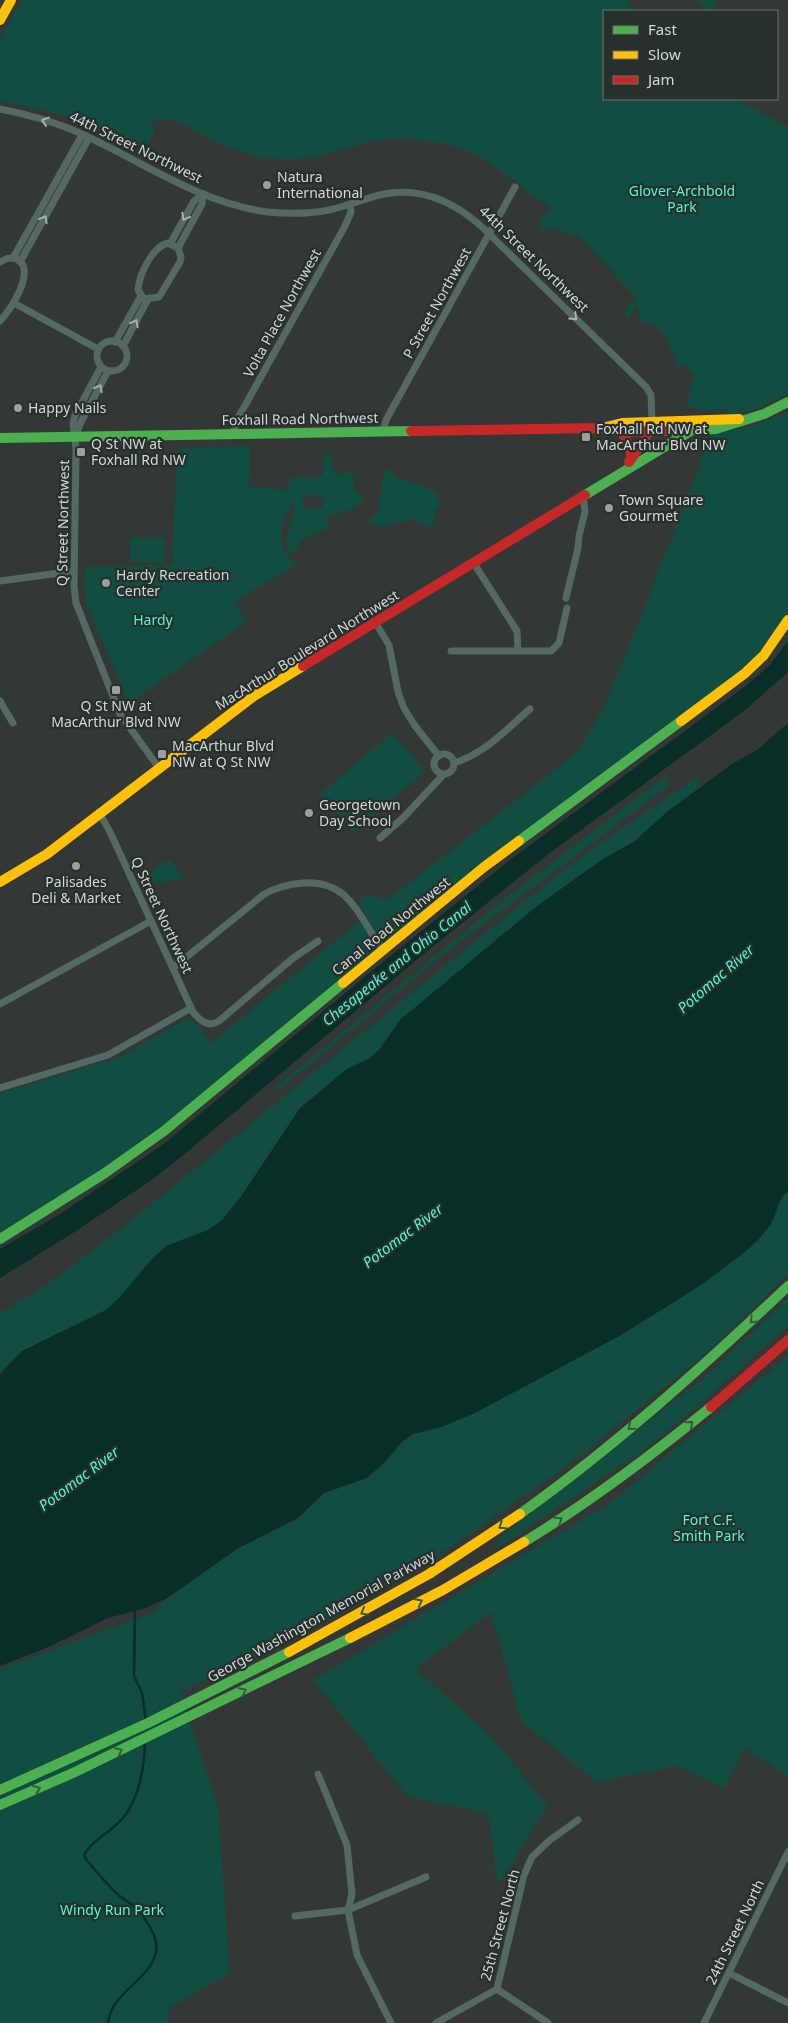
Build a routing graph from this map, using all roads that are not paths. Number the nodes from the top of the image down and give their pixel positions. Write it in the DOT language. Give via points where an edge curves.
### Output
graph roads {
  1 [pos="11,0"];
  2 [pos="0,20"];
  3 [pos="0,109"];
  4 [pos="82,134"];
  5 [pos="89,138"];
  6 [pos="515,187"];
  7 [pos="203,194"];
  8 [pos="350,204"];
  9 [pos="490,234"];
  10 [pos="170,244"];
  11 [pos="178,248"];
  12 [pos="13,258"];
  13 [pos="0,262"];
  14 [pos="20,262"];
  15 [pos="145,298"];
  16 [pos="14,303"];
  17 [pos="0,321"];
  18 [pos="119,344"];
  19 [pos="98,350"];
  20 [pos="105,369"];
  21 [pos="788,402"];
  22 [pos="748,419"];
  23 [pos="651,426"];
  24 [pos="600,428"];
  25 [pos="694,430"];
  26 [pos="383,432"];
  27 [pos="622,432"];
  28 [pos="233,434"];
  29 [pos="76,437"];
  30 [pos="0,438"];
  31 [pos="632,458"];
  32 [pos="616,476"];
  33 [pos="583,496"];
  34 [pos="473,562"];
  35 [pos="74,571"];
  36 [pos="0,581"];
  37 [pos="566,598"];
  38 [pos="568,608"];
  39 [pos="788,620"];
  40 [pos="375,622"];
  41 [pos="518,650"];
  42 [pos="451,651"];
  43 [pos="0,702"];
  44 [pos="530,708"];
  45 [pos="14,723"];
  46 [pos="438,756"];
  47 [pos="454,763"];
  48 [pos="159,768"];
  49 [pos="443,774"];
  50 [pos="100,814"];
  51 [pos="380,838"];
  52 [pos="0,882"];
  53 [pos="151,921"];
  54 [pos="318,941"];
  55 [pos="383,950"];
  56 [pos="173,968"];
  57 [pos="0,1004"];
  58 [pos="191,1008"];
  59 [pos="0,1088"];
  60 [pos="0,1239"];
  61 [pos="788,1286"];
  62 [pos="788,1340"];
  63 [pos="197,1707"];
  64 [pos="318,1774"];
  65 [pos="0,1790"];
  66 [pos="0,1805"];
  67 [pos="578,1820"];
  68 [pos="788,1852"];
  69 [pos="426,1877"];
  70 [pos="348,1910"];
  71 [pos="295,1916"];
  72 [pos="729,1973"];
  73 [pos="497,1989"];
  74 [pos="788,2002"];
  75 [pos="391,2023"];
  76 [pos="436,2023"];
  77 [pos="548,2023"];
  78 [pos="704,2023"];
  1 -- 2 [label="main road"];
  4 -- 3 [label="street, 44th Street Northwest, one-way" via="45,120"];
  4 -- 5 [label="street, 44th Street Northwest"];
  4 -- 12 [label="street"];
  5 -- 7 [label="street, 44th Street Northwest"];
  14 -- 5 [label="street, one-way"];
  6 -- 9 [label="street, P Street Northwest"];
  7 -- 8 [label="street, 44th Street Northwest" via="243,208 284,213 318,211"];
  7 -- 10 [label="street, Q Street Northwest, one-way" via="194,201"];
  7 -- 11 [label="street, Q Street Northwest" via="202,204"];
  8 -- 9 [label="street, 44th Street Northwest" via="391,193 426,195 460,209"];
  8 -- 28 [label="street, Volta Place Northwest" via="351,212 345,226 238,418"];
  9 -- 23 [label="street, 44th Street Northwest, one-way" via="646,387 651,395"];
  9 -- 26 [label="street, P Street Northwest" via="386,420"];
  10 -- 11 [label="street"];
  10 -- 15 [label="street, Q Street Northwest" via="156,250 140,279 138,290"];
  11 -- 15 [label="street, Q Street Northwest" via="180,262 163,293 159,297"];
  12 -- 13 [label="street"];
  12 -- 14 [label="street"];
  14 -- 16 [label="street" via="24,276"];
  15 -- 18 [label="street, Q Street Northwest"];
  16 -- 17 [label="street"];
  16 -- 19 [label="street"];
  18 -- 19 [label="street" via="104,343"];
  18 -- 20 [label="street, Q Street Northwest" via="127,357 125,364 113,372"];
  19 -- 20 [label="street" via="96,358"];
  20 -- 29 [label="street, Q Street Northwest"];
  21 -- 22 [label="main road, Foxhall Road Northwest"];
  22 -- 23 [label="main road, Foxhall Road Northwest"];
  22 -- 25 [label="main road, Foxhall Road Northwest" via="724,427"];
  23 -- 24 [label="main road, Foxhall Road Northwest" via="622,423"];
  23 -- 25 [label="main road, Foxhall Road Northwest"];
  23 -- 27 [label="main road, Foxhall Road Northwest"];
  23 -- 31 [label="main road, MacArthur Boulevard Northwest"];
  24 -- 26 [label="main road, Foxhall Road Northwest"];
  24 -- 27 [label="main road, Foxhall Road Northwest"];
  25 -- 32 [label="main road, MacArthur Boulevard Northwest"];
  26 -- 28 [label="main road, Foxhall Road Northwest"];
  27 -- 31 [label="main road"];
  28 -- 29 [label="main road, Foxhall Road Northwest"];
  29 -- 30 [label="main road, Foxhall Road Northwest"];
  29 -- 35 [label="street, Q Street Northwest"];
  31 -- 32 [label="main road, MacArthur Boulevard Northwest"];
  32 -- 33 [label="main road, MacArthur Boulevard Northwest"];
  33 -- 34 [label="main road, MacArthur Boulevard Northwest"];
  33 -- 37 [label="street" via="584,512 578,548"];
  34 -- 40 [label="main road, MacArthur Boulevard Northwest"];
  34 -- 41 [label="street" via="517,632"];
  35 -- 36 [label="street"];
  35 -- 48 [label="street, Q Street Northwest" via="77,609 117,708"];
  38 -- 41 [label="street" via="560,643 551,651"];
  39 -- 55 [label="main road, Canal Road Northwest" via="764,655 744,674 522,838"];
  40 -- 46 [label="street" via="389,646 404,708"];
  40 -- 48 [label="main road, MacArthur Boulevard Northwest" via="254,696"];
  41 -- 42 [label="street"];
  43 -- 45 [label="street"];
  44 -- 47 [label="street" via="482,751"];
  46 -- 47 [label="street" via="450,756"];
  46 -- 49 [label="street" via="434,768"];
  47 -- 49 [label="street" via="451,772"];
  48 -- 50 [label="main road, MacArthur Boulevard Northwest"];
  49 -- 51 [label="street"];
  50 -- 52 [label="main road, MacArthur Boulevard Northwest" via="40,859"];
  50 -- 53 [label="street, Q Street Northwest"];
  53 -- 56 [label="street, Q Street Northwest"];
  53 -- 57 [label="street"];
  54 -- 58 [label="street, Q Street Northwest" via="214,1024 205,1023"];
  55 -- 56 [label="street" via="339,890 324,884 294,884 263,895"];
  55 -- 60 [label="main road, Canal Road Northwest" via="152,1140"];
  56 -- 58 [label="street, Q Street Northwest"];
  58 -- 59 [label="street" via="108,1055"];
  61 -- 63 [label="main road, George Washington Memorial Parkway, one-way" via="684,1384 506,1524 440,1567"];
  63 -- 62 [label="main road, George Washington Memorial Parkway, one-way" via="309,1659 444,1590 547,1528 661,1448"];
  63 -- 65 [label="main road, George Washington Memorial Parkway"];
  66 -- 63 [label="main road, George Washington Memorial Parkway, one-way" via="75,1772"];
  64 -- 70 [label="street" via="347,1845 352,1894"];
  67 -- 73 [label="street, 25th Street North" via="532,1857 524,1876"];
  68 -- 72 [label="street, 24th Street North"];
  69 -- 70 [label="street"];
  70 -- 71 [label="street"];
  70 -- 75 [label="street" via="357,1955"];
  72 -- 74 [label="street"];
  72 -- 78 [label="street, 24th Street North"];
  73 -- 76 [label="street, 25th Street North"];
  73 -- 77 [label="street"];
}
